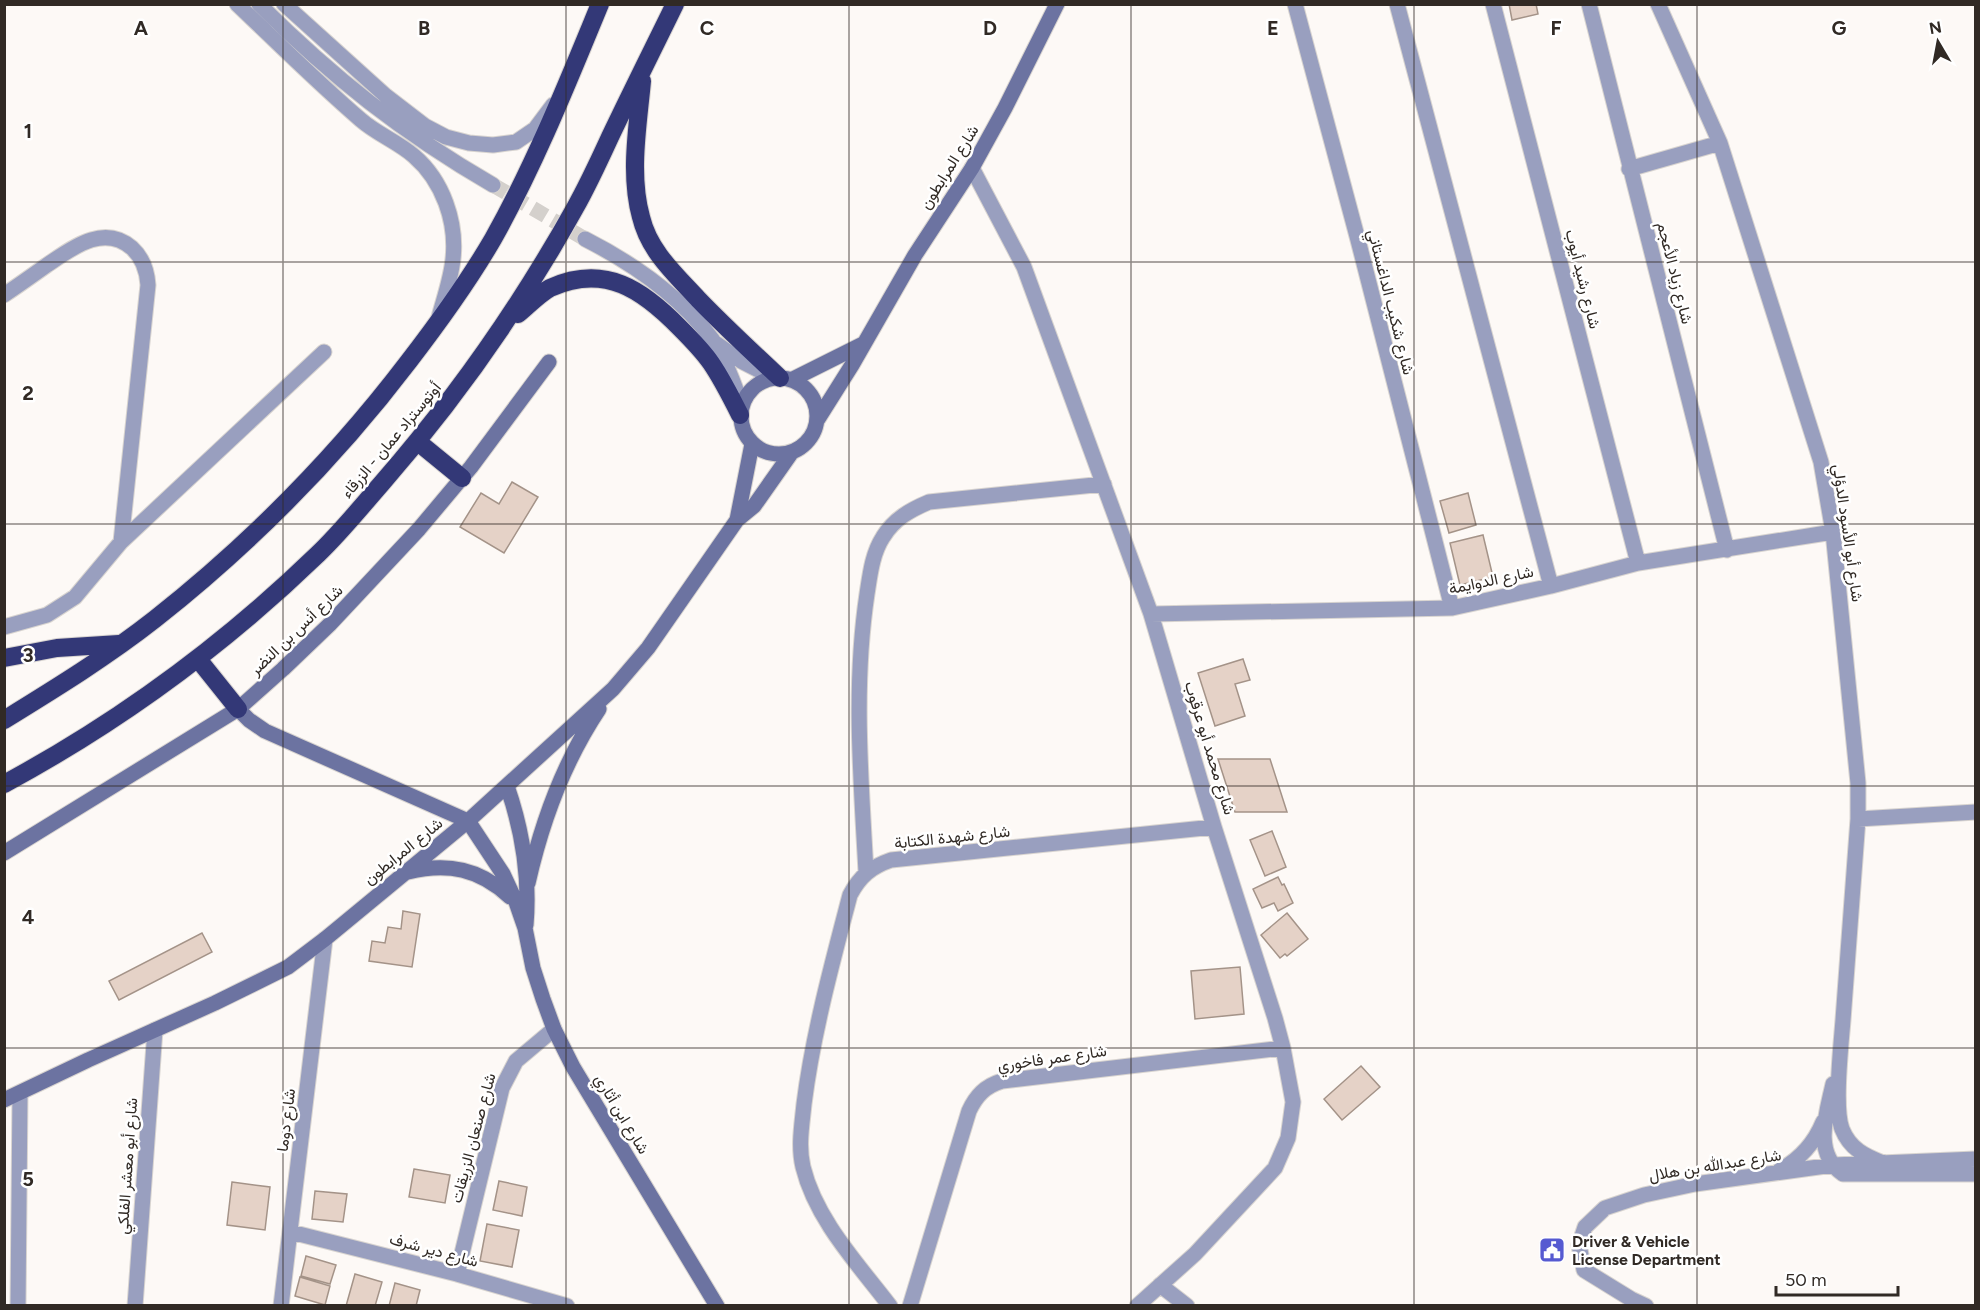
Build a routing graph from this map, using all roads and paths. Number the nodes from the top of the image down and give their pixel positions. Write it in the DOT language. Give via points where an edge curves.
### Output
graph roads {
  1 [pos="237,4"];
  2 [pos="284,4"];
  3 [pos="600,4"];
  4 [pos="675,4"];
  5 [pos="1057,4"];
  6 [pos="1294,4"];
  7 [pos="1397,4"];
  8 [pos="1493,4"];
  9 [pos="1589,4"];
  10 [pos="1658,4"];
  11 [pos="259,5"];
  12 [pos="643,68"];
  13 [pos="564,91"];
  14 [pos="1720,143"];
  15 [pos="972,168"];
  16 [pos="1629,169"];
  17 [pos="493,185"];
  18 [pos="585,239"];
  19 [pos="4,295"];
  20 [pos="507,322"];
  21 [pos="438,323"];
  22 [pos="712,340"];
  23 [pos="863,344"];
  24 [pos="324,352"];
  25 [pos="549,362"];
  26 [pos="782,379"];
  27 [pos="741,410"];
  28 [pos="818,419"];
  29 [pos="418,442"];
  30 [pos="752,444"];
  31 [pos="792,452"];
  32 [pos="462,478"];
  33 [pos="1104,484"];
  34 [pos="737,520"];
  35 [pos="1833,532"];
  36 [pos="121,542"];
  37 [pos="1727,550"];
  38 [pos="1638,563"];
  39 [pos="1551,586"];
  40 [pos="1452,608"];
  41 [pos="1151,614"];
  42 [pos="4,627"];
  43 [pos="119,644"];
  44 [pos="4,658"];
  45 [pos="198,659"];
  46 [pos="613,689"];
  47 [pos="238,709"];
  48 [pos="4,720"];
  49 [pos="4,784"];
  50 [pos="507,786"];
  51 [pos="1976,812"];
  52 [pos="1858,819"];
  53 [pos="468,821"];
  54 [pos="1214,827"];
  55 [pos="4,853"];
  56 [pos="866,872"];
  57 [pos="402,874"];
  58 [pos="528,883"];
  59 [pos="516,902"];
  60 [pos="525,928"];
  61 [pos="325,939"];
  62 [pos="554,1029"];
  63 [pos="155,1030"];
  64 [pos="1283,1048"];
  65 [pos="1840,1057"];
  66 [pos="20,1094"];
  67 [pos="4,1100"];
  68 [pos="1826,1114"];
  69 [pos="1976,1159"];
  70 [pos="1883,1163"];
  71 [pos="1833,1166"];
  72 [pos="1770,1174"];
  73 [pos="1976,1174"];
  74 [pos="291,1232"];
  75 [pos="457,1274"];
  76 [pos="1160,1285"];
  77 [pos="13,1303"];
  78 [pos="135,1305"];
  79 [pos="281,1305"];
  80 [pos="567,1305"];
  81 [pos="717,1305"];
  82 [pos="890,1305"];
  83 [pos="910,1305"];
  84 [pos="1137,1305"];
  85 [pos="1186,1305"];
  86 [pos="1646,1305"];
  1 -- 21 [label="street" via="362,121 414,157 430,174 446,204 454,238 453,261"];
  2 -- 13 [label="street" via="386,96 446,137 493,145 516,142 535,129"];
  3 -- 13 [label="highway"];
  4 -- 12 [label="highway, أوتوستراد عمان - الزرقاء"];
  5 -- 15 [label="street, شارع المرابطون"];
  6 -- 40 [label="street, شارع شكيب الداغستاني"];
  7 -- 39 [label="street"];
  8 -- 38 [label="street, شارع رشيد أيوب"];
  9 -- 16 [label="street, شارع زياد الأعجم"];
  10 -- 14 [label="street, شارع أبو الأسود الدؤلي"];
  11 -- 17 [label="street" via="374,108"];
  12 -- 20 [label="highway, أوتوستراد عمان - الزرقاء" via="576,207"];
  12 -- 26 [label="highway" via="636,177 639,208 649,240 660,258 737,340"];
  13 -- 21 [label="highway" via="505,216"];
  14 -- 16 [label="street"];
  14 -- 35 [label="street, شارع أبو الأسود الدؤلي" via="1821,462"];
  15 -- 23 [label="street, شارع المرابطون"];
  15 -- 33 [label="street, شارع محمد أبو عرقوب" via="1024,267"];
  16 -- 37 [label="street, شارع زياد الأعجم"];
  18 -- 22 [label="street" via="654,282"];
  19 -- 36 [label="street" via="74,247 95,238 129,245 144,263 148,285"];
  20 -- 27 [label="highway" via="548,289 564,283 598,278 632,287 701,349"];
  20 -- 29 [label="highway, أوتوستراد عمان - الزرقاء"];
  21 -- 43 [label="highway" via="330,457 270,519 222,564"];
  22 -- 26 [label="street" via="741,361"];
  22 -- 27 [label="street" via="727,367"];
  23 -- 26 [label="street"];
  23 -- 28 [label="street, شارع المرابطون"];
  24 -- 36 [label="street"];
  25 -- 32 [label="street, شارع أنس بن النضر"];
  26 -- 27 [label="street" via="760,383 749,392"];
  26 -- 28 [label="street" via="802,386 811,395"];
  27 -- 30 [label="street" via="741,426"];
  28 -- 31 [label="street" via="805,445"];
  29 -- 32 [label="highway"];
  29 -- 45 [label="highway, أوتوستراد عمان - الزرقاء" via="319,553"];
  30 -- 31 [label="street" via="778,455"];
  30 -- 34 [label="street, شارع المرابطون"];
  31 -- 34 [label="street, شارع المرابطون" via="754,506"];
  32 -- 47 [label="street, شارع أنس بن النضر" via="368,585"];
  33 -- 41 [label="street, شارع محمد أبو عرقوب"];
  33 -- 56 [label="street" via="929,502 894,522 882,538 870,577 858,682"];
  34 -- 46 [label="street, شارع المرابطون" via="648,648"];
  35 -- 37 [label="street, شارع الدوايمة"];
  35 -- 52 [label="street, شارع أبو الأسود الدؤلي" via="1858,783"];
  36 -- 42 [label="street" via="85,587 62,607"];
  37 -- 38 [label="street, شارع الدوايمة"];
  38 -- 39 [label="street, شارع الدوايمة"];
  39 -- 40 [label="street, شارع الدوايمة"];
  40 -- 41 [label="street, شارع الدوايمة"];
  41 -- 54 [label="street, شارع محمد أبو عرقوب"];
  43 -- 44 [label="highway" via="57,648"];
  43 -- 48 [label="highway"];
  45 -- 47 [label="highway"];
  45 -- 49 [label="highway, أوتوستراد عمان - الزرقاء" via="92,732"];
  46 -- 50 [label="street, شارع المرابطون"];
  46 -- 58 [label="street" via="589,724 555,791"];
  47 -- 53 [label="street" via="265,730"];
  47 -- 55 [label="street, شارع أنس بن النضر"];
  50 -- 53 [label="street, شارع المرابطون"];
  50 -- 58 [label="street, شارع ابن أثاري" via="521,834"];
  51 -- 52 [label="street"];
  52 -- 65 [label="street, شارع أبو الأسود الدؤلي"];
  53 -- 57 [label="street, شارع المرابطون"];
  53 -- 59 [label="street, شارع ابن أثاري" via="503,874"];
  54 -- 56 [label="street, شارع شهدة الكتابة" via="891,860"];
  54 -- 64 [label="street, شارع محمد أبو عرقوب"];
  56 -- 82 [label="street" via="850,895 829,977 816,1031 800,1141 805,1173 823,1214"];
  57 -- 59 [label="street" via="452,867 498,885"];
  57 -- 61 [label="street, شارع المرابطون"];
  58 -- 60 [label="street, شارع ابن أثاري"];
  59 -- 60 [label="street, شارع ابن أثاري"];
  60 -- 62 [label="street, شارع ابن أثاري" via="533,968"];
  61 -- 63 [label="street, شارع المرابطون" via="288,967"];
  61 -- 74 [label="street, شارع دوما"];
  62 -- 75 [label="street, شارع صنعان الزريقات" via="516,1060 502,1088"];
  62 -- 81 [label="street, شارع ابن أثاري"];
  63 -- 66 [label="street, شارع المرابطون"];
  63 -- 78 [label="street, شارع أبو معشر الفلكي"];
  64 -- 76 [label="street, شارع محمد أبو عرقوب" via="1293,1102 1288,1138 1275,1168 1195,1254"];
  64 -- 83 [label="street, شارع عمر فاخوري" via="1002,1081 987,1087 969,1112"];
  65 -- 68 [label="street"];
  65 -- 70 [label="street" via="1839,1114 1843,1131 1858,1151"];
  66 -- 67 [label="street, شارع المرابطون"];
  66 -- 77 [label="street"];
  68 -- 71 [label="street" via="1825,1143"];
  68 -- 72 [label="street" via="1809,1146 1792,1163"];
  69 -- 70 [label="street, شارع عبدالله بن هلال"];
  70 -- 71 [label="street, شارع عبدالله بن هلال"];
  71 -- 72 [label="street, شارع عبدالله بن هلال"];
  71 -- 73 [label="street, شارع عبدالله بن هلال" via="1851,1175"];
  72 -- 86 [label="street, شارع عبدالله بن هلال" via="1695,1184 1644,1196 1605,1208 1585,1227 1579,1245 1584,1270"];
  74 -- 75 [label="street, شارع دير شرف"];
  74 -- 79 [label="street, شارع دوما"];
  75 -- 80 [label="street, شارع دير شرف"];
  76 -- 84 [label="street, شارع محمد أبو عرقوب"];
  76 -- 85 [label="street"];
}
